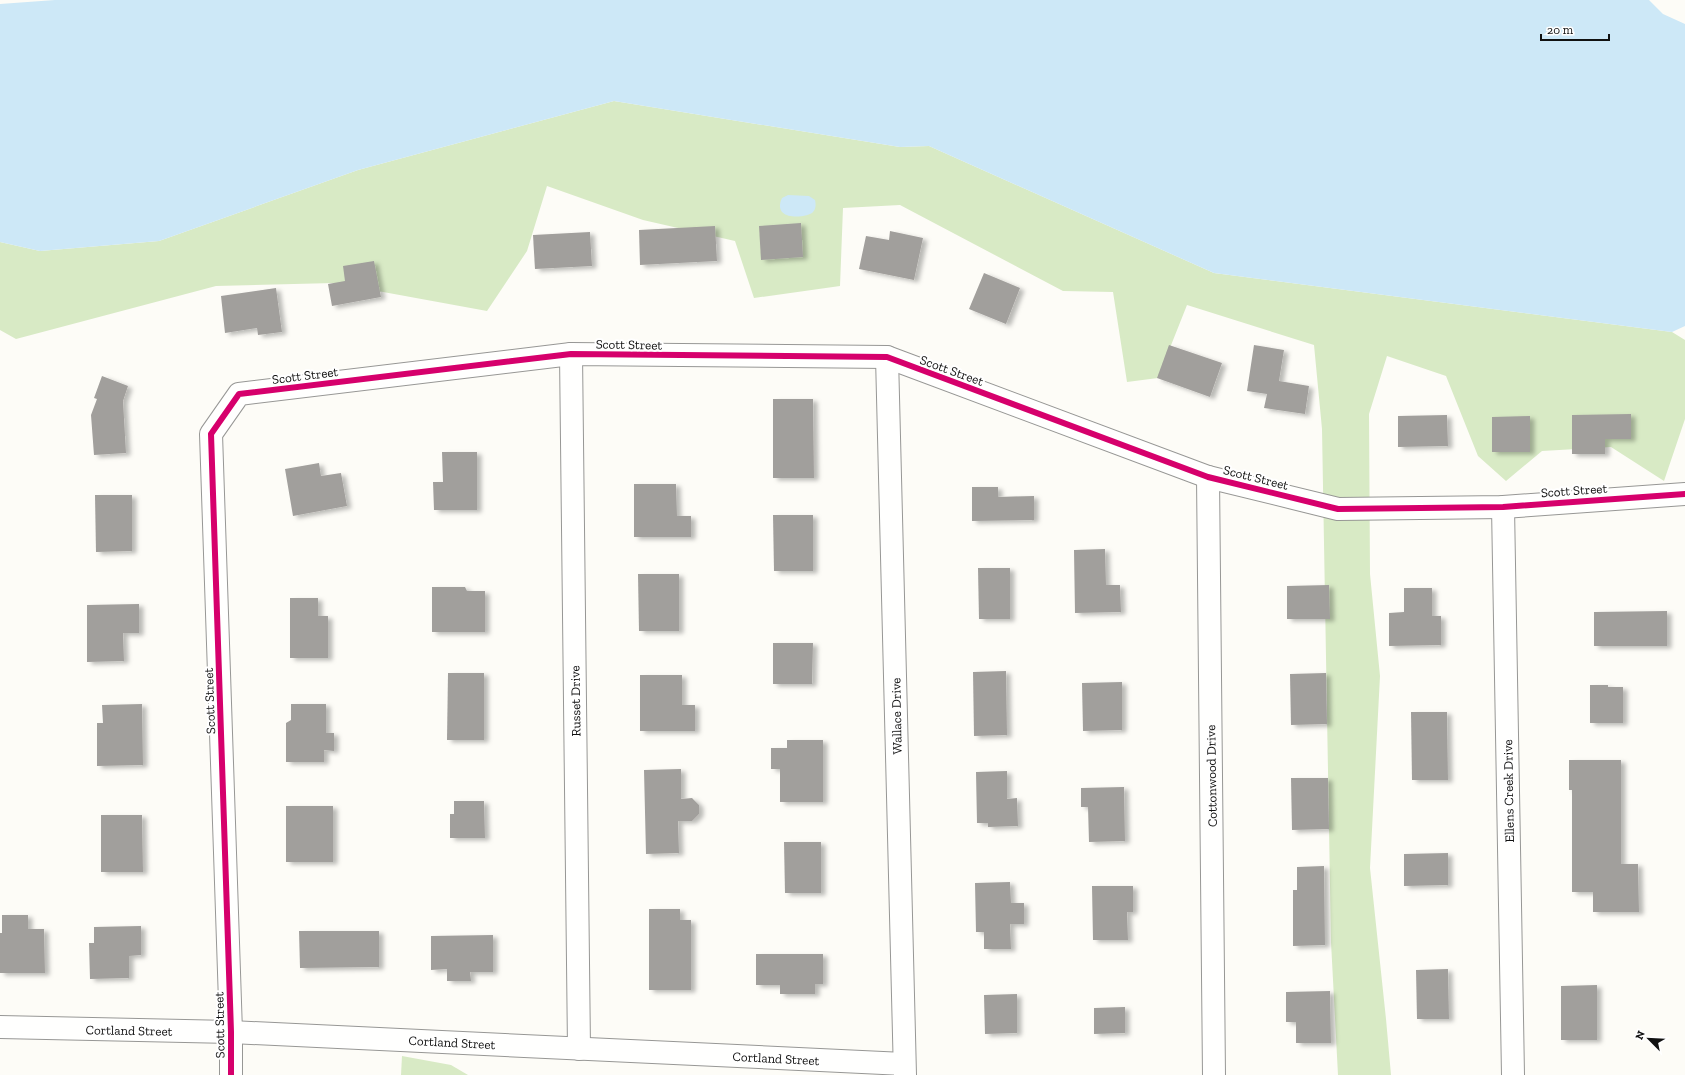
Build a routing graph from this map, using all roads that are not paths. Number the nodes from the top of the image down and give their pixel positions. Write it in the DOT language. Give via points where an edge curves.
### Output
graph roads {
  1 [pos="571,354"];
  2 [pos="887,357"];
  3 [pos="1208,477"];
  4 [pos="1685,494"];
  5 [pos="1503,506"];
  6 [pos="0,1027"];
  7 [pos="231,1032"];
  8 [pos="580,1049"];
  9 [pos="905,1070"];
  10 [pos="231,1075"];
  11 [pos="1214,1075"];
  12 [pos="1513,1075"];
  1 -- 2 [label="street, Scott Street"];
  1 -- 7 [label="street, Scott Street" via="239,394 211,434"];
  1 -- 8 [label="street, Russet Drive"];
  2 -- 3 [label="street, Scott Street"];
  2 -- 9 [label="street, Wallace Drive"];
  3 -- 5 [label="street, Scott Street" via="1338,509"];
  3 -- 11 [label="street, Cottonwood Drive"];
  4 -- 5 [label="street, Scott Street"];
  5 -- 12 [label="street, Ellens Creek Drive"];
  6 -- 7 [label="street, Cortland Street"];
  7 -- 8 [label="street, Cortland Street"];
  7 -- 10 [label="street, Scott Street"];
  8 -- 9 [label="street, Cortland Street"];
}
